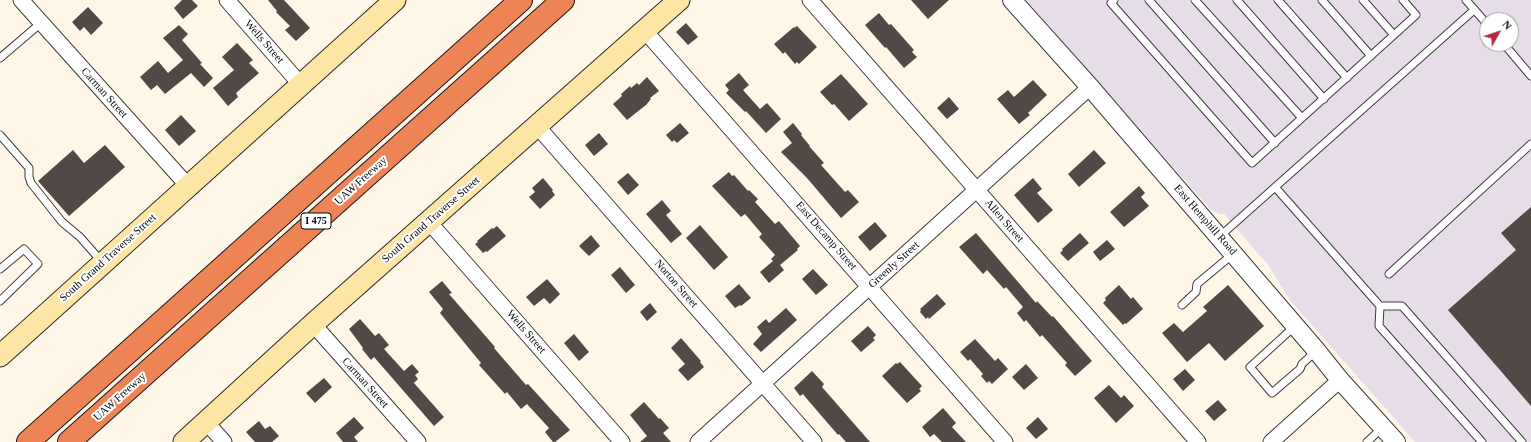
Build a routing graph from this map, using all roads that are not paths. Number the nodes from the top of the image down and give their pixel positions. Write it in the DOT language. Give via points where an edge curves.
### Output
graph roads {
  1 [pos="21,0"];
  2 [pos="227,0"];
  3 [pos="395,0"];
  4 [pos="521,0"];
  5 [pos="564,0"];
  6 [pos="679,0"];
  7 [pos="810,0"];
  8 [pos="1012,0"];
  9 [pos="1149,0"];
  10 [pos="1196,0"];
  11 [pos="1237,0"];
  12 [pos="1278,0"];
  13 [pos="1322,0"];
  14 [pos="1363,0"];
  15 [pos="1403,0"];
  16 [pos="1466,0"];
  17 [pos="1111,1"];
  18 [pos="1474,10"];
  19 [pos="1479,15"];
  20 [pos="41,23"];
  21 [pos="645,30"];
  22 [pos="1394,35"];
  23 [pos="1511,52"];
  24 [pos="1371,56"];
  25 [pos="0,58"];
  26 [pos="1531,76"];
  27 [pos="1347,78"];
  28 [pos="301,85"];
  29 [pos="1090,87"];
  30 [pos="1324,99"];
  31 [pos="1302,118"];
  32 [pos="537,126"];
  33 [pos="0,135"];
  34 [pos="1275,143"];
  35 [pos="1531,144"];
  36 [pos="188,186"];
  37 [pos="1275,187"];
  38 [pos="977,190"];
  39 [pos="429,222"];
  40 [pos="1219,237"];
  41 [pos="1234,254"];
  42 [pos="103,263"];
  43 [pos="0,269"];
  44 [pos="1389,274"];
  45 [pos="870,287"];
  46 [pos="0,301"];
  47 [pos="1182,305"];
  48 [pos="1380,306"];
  49 [pos="313,324"];
  50 [pos="1295,326"];
  51 [pos="1316,350"];
  52 [pos="0,356"];
  53 [pos="1340,380"];
  54 [pos="763,383"];
  55 [pos="206,422"];
  56 [pos="1383,427"];
  57 [pos="28,442"];
  58 [pos="69,442"];
  59 [pos="184,442"];
  60 [pos="224,442"];
  61 [pos="418,442"];
  62 [pos="622,442"];
  63 [pos="698,442"];
  64 [pos="814,442"];
  65 [pos="1005,442"];
  66 [pos="1198,442"];
  67 [pos="1271,442"];
  68 [pos="1367,442"];
  69 [pos="1396,442"];
  70 [pos="1482,442"];
  71 [pos="1522,442"];
  1 -- 20 [label="street, Carman Street"];
  2 -- 28 [label="street, Wells Street"];
  3 -- 28 [label="main road, South Grand Traverse Street"];
  4 -- 57 [label="highway, I 475"];
  5 -- 58 [label="highway, UAW Freeway / I 475"];
  6 -- 21 [label="main road, South Grand Traverse Street"];
  7 -- 38 [label="street, Allen Street"];
  8 -- 29 [label="street, East Hemphill Road"];
  9 -- 34 [label="lane"];
  10 -- 31 [label="lane"];
  11 -- 30 [label="lane"];
  12 -- 27 [label="lane"];
  13 -- 24 [label="lane"];
  14 -- 22 [label="lane"];
  15 -- 22 [label="lane" via="1416,15"];
  16 -- 18 [label="lane"];
  17 -- 34 [label="lane" via="1252,163"];
  18 -- 19 [label="lane"];
  18 -- 37 [label="lane"];
  20 -- 25 [label="lane"];
  20 -- 36 [label="street, Carman Street"];
  21 -- 32 [label="main road, South Grand Traverse Street"];
  21 -- 45 [label="street, East Decamp Street"];
  22 -- 24 [label="lane"];
  23 -- 26 [label="lane"];
  24 -- 27 [label="lane"];
  27 -- 30 [label="lane"];
  28 -- 36 [label="main road, South Grand Traverse Street"];
  29 -- 38 [label="street, Greenly Street"];
  29 -- 40 [label="street, East Hemphill Road"];
  30 -- 31 [label="lane"];
  31 -- 34 [label="lane"];
  32 -- 39 [label="main road, South Grand Traverse Street"];
  32 -- 54 [label="street, Norton Street"];
  33 -- 42 [label="lane" via="29,168 31,183 62,222 80,237"];
  35 -- 44 [label="lane"];
  36 -- 42 [label="main road, South Grand Traverse Street"];
  37 -- 40 [label="lane"];
  37 -- 48 [label="lane"];
  38 -- 45 [label="street, Greenly Street"];
  38 -- 66 [label="street, Allen Street"];
  39 -- 49 [label="main road, South Grand Traverse Street"];
  39 -- 62 [label="street, Wells Street"];
  40 -- 41 [label="street, East Hemphill Road"];
  41 -- 47 [label="lane" via="1198,284 1196,292"];
  41 -- 50 [label="street, East Hemphill Road"];
  42 -- 52 [label="main road, South Grand Traverse Street"];
  43 -- 46 [label="lane" via="24,248 38,264"];
  45 -- 54 [label="street, Greenly Street"];
  45 -- 65 [label="street, East Decamp Street"];
  48 -- 70 [label="lane" via="1379,326"];
  48 -- 71 [label="lane" via="1402,306"];
  49 -- 55 [label="main road, South Grand Traverse Street"];
  49 -- 61 [label="street, Carman Street"];
  50 -- 51 [label="street, East Hemphill Road"];
  50 -- 51 [label="lane" via="1250,368 1272,393 1300,369"];
  51 -- 53 [label="street, East Hemphill Road"];
  53 -- 56 [label="street, East Hemphill Road"];
  53 -- 67 [label="street"];
  54 -- 63 [label="street, Greenly Street"];
  54 -- 64 [label="street, Norton Street"];
  55 -- 59 [label="main road, South Grand Traverse Street"];
  55 -- 60 [label="street"];
  56 -- 68 [label="lane"];
  56 -- 69 [label="street, East Hemphill Road"];
}
